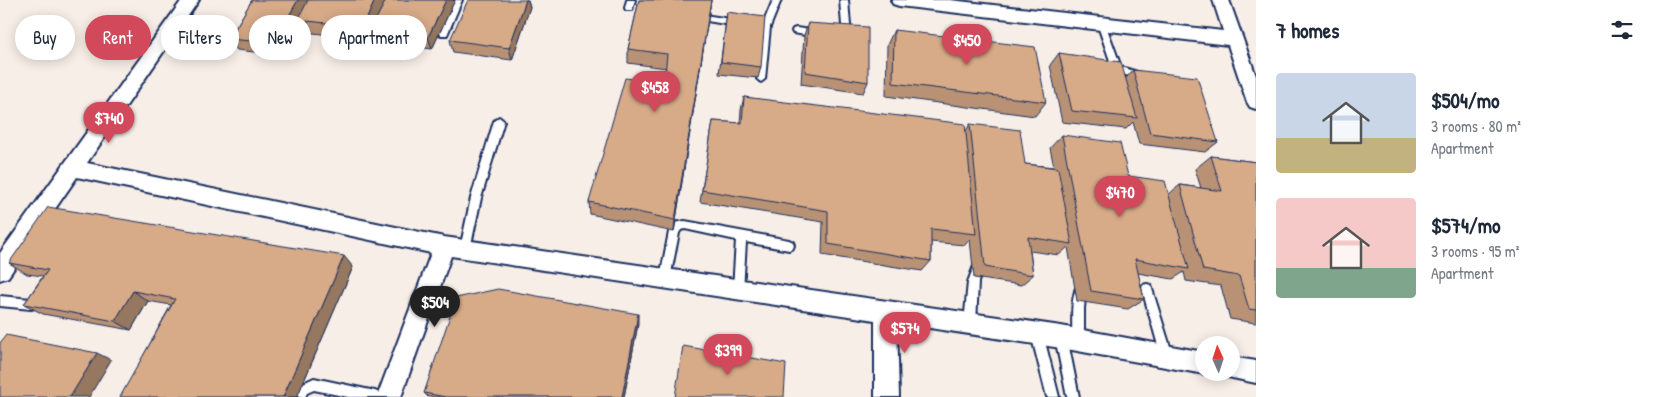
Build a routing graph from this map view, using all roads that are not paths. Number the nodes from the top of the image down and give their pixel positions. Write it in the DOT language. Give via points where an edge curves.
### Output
graph roads {
  1 [pos="191,0"];
  2 [pos="458,0"];
  3 [pos="777,0"];
  4 [pos="844,0"];
  5 [pos="899,0"];
  6 [pos="1221,0"];
  7 [pos="704,18"];
  8 [pos="1101,23"];
  9 [pos="766,27"];
  10 [pos="796,31"];
  11 [pos="444,33"];
  12 [pos="1233,38"];
  13 [pos="1141,76"];
  14 [pos="761,79"];
  15 [pos="1256,102"];
  16 [pos="499,121"];
  17 [pos="71,168"];
  18 [pos="741,237"];
  19 [pos="790,245"];
  20 [pos="455,248"];
  21 [pos="983,259"];
  22 [pos="0,270"];
  23 [pos="1083,276"];
  24 [pos="665,278"];
  25 [pos="1147,289"];
  26 [pos="738,290"];
  27 [pos="0,301"];
  28 [pos="30,304"];
  29 [pos="886,311"];
  30 [pos="970,324"];
  31 [pos="1037,334"];
  32 [pos="1069,339"];
  33 [pos="1167,357"];
  34 [pos="1195,362"];
  35 [pos="1240,369"];
  36 [pos="1256,372"];
  37 [pos="299,397"];
  38 [pos="375,397"];
  39 [pos="389,397"];
  40 [pos="887,397"];
  41 [pos="1053,397"];
  42 [pos="1073,397"];
  1 -- 17 [label="street"];
  2 -- 11 [label="lane"];
  3 -- 9 [label="lane"];
  4 -- 10 [label="lane" via="848,43 828,35"];
  5 -- 8 [label="street"];
  6 -- 12 [label="street"];
  7 -- 9 [label="lane"];
  8 -- 12 [label="street"];
  8 -- 13 [label="lane" via="1117,70"];
  9 -- 14 [label="lane"];
  12 -- 15 [label="street"];
  16 -- 20 [label="lane" via="476,198"];
  17 -- 20 [label="street"];
  17 -- 22 [label="street"];
  18 -- 19 [label="lane"];
  18 -- 24 [label="lane" via="678,226 672,237"];
  18 -- 26 [label="lane"];
  20 -- 24 [label="street"];
  20 -- 39 [label="street"];
  21 -- 30 [label="lane" via="973,282"];
  23 -- 32 [label="lane" via="1077,301 1079,313"];
  24 -- 26 [label="street"];
  25 -- 33 [label="lane"];
  26 -- 29 [label="street"];
  27 -- 28 [label="lane"];
  29 -- 30 [label="street"];
  29 -- 40 [label="street"];
  30 -- 31 [label="street"];
  31 -- 32 [label="street"];
  31 -- 41 [label="lane"];
  32 -- 33 [label="street"];
  32 -- 42 [label="lane"];
  33 -- 34 [label="street"];
  35 -- 36 [label="street"];
  37 -- 38 [label="lane" via="303,389 314,384"];
}
